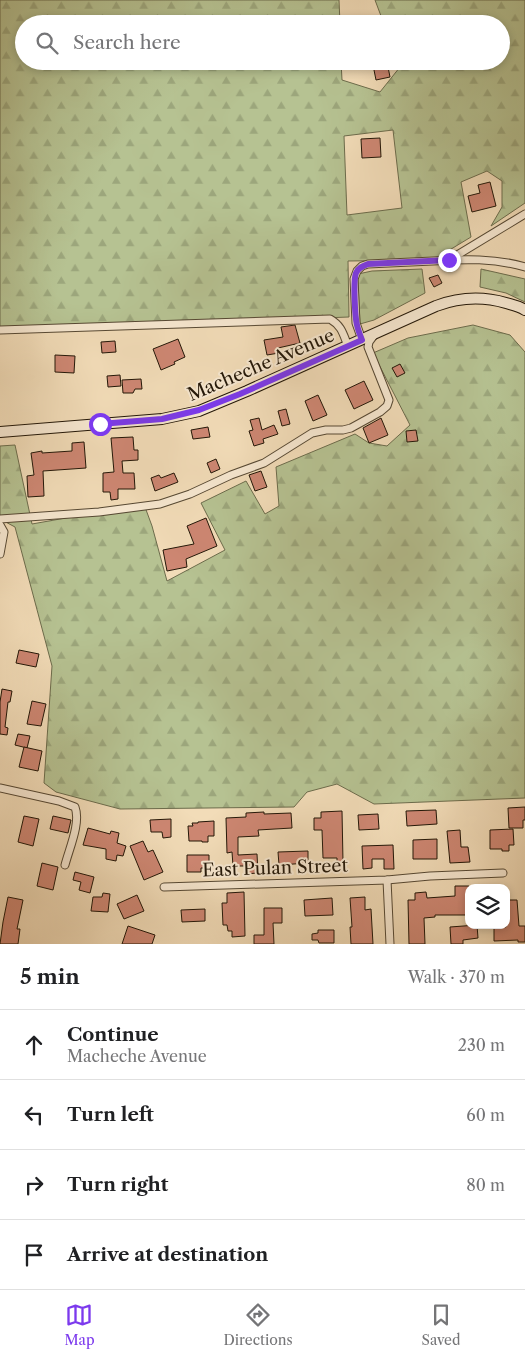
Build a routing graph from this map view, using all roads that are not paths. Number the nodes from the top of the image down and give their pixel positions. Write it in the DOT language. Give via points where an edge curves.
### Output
graph roads {
  1 [pos="525,214"];
  2 [pos="449,260"];
  3 [pos="525,267"];
  4 [pos="525,310"];
  5 [pos="0,330"];
  6 [pos="375,334"];
  7 [pos="362,340"];
  8 [pos="348,346"];
  9 [pos="0,432"];
  10 [pos="0,520"];
  11 [pos="0,525"];
  12 [pos="0,554"];
  13 [pos="0,788"];
  14 [pos="65,864"];
  15 [pos="503,873"];
  16 [pos="387,880"];
  17 [pos="164,887"];
  18 [pos="390,944"];
  1 -- 2 [label="street"];
  2 -- 3 [label="street" via="488,260"];
  2 -- 7 [label="street" via="362,266 354,279 356,323"];
  4 -- 6 [label="main road, Macheche Avenue" via="495,300 466,298 436,306"];
  5 -- 8 [label="street" via="330,319 342,329"];
  6 -- 7 [label="main road, Macheche Avenue"];
  6 -- 10 [label="street" via="368,347 389,400 380,412 351,428 312,432 264,463 160,504"];
  7 -- 8 [label="main road, Macheche Avenue"];
  8 -- 9 [label="main road, Macheche Avenue" via="219,403 181,416"];
  11 -- 12 [label="street" via="4,532"];
  13 -- 14 [label="street" via="75,807 76,824"];
  15 -- 16 [label="street, East Pulan Street"];
  16 -- 17 [label="street, East Pulan Street"];
  16 -- 18 [label="street"];
}
